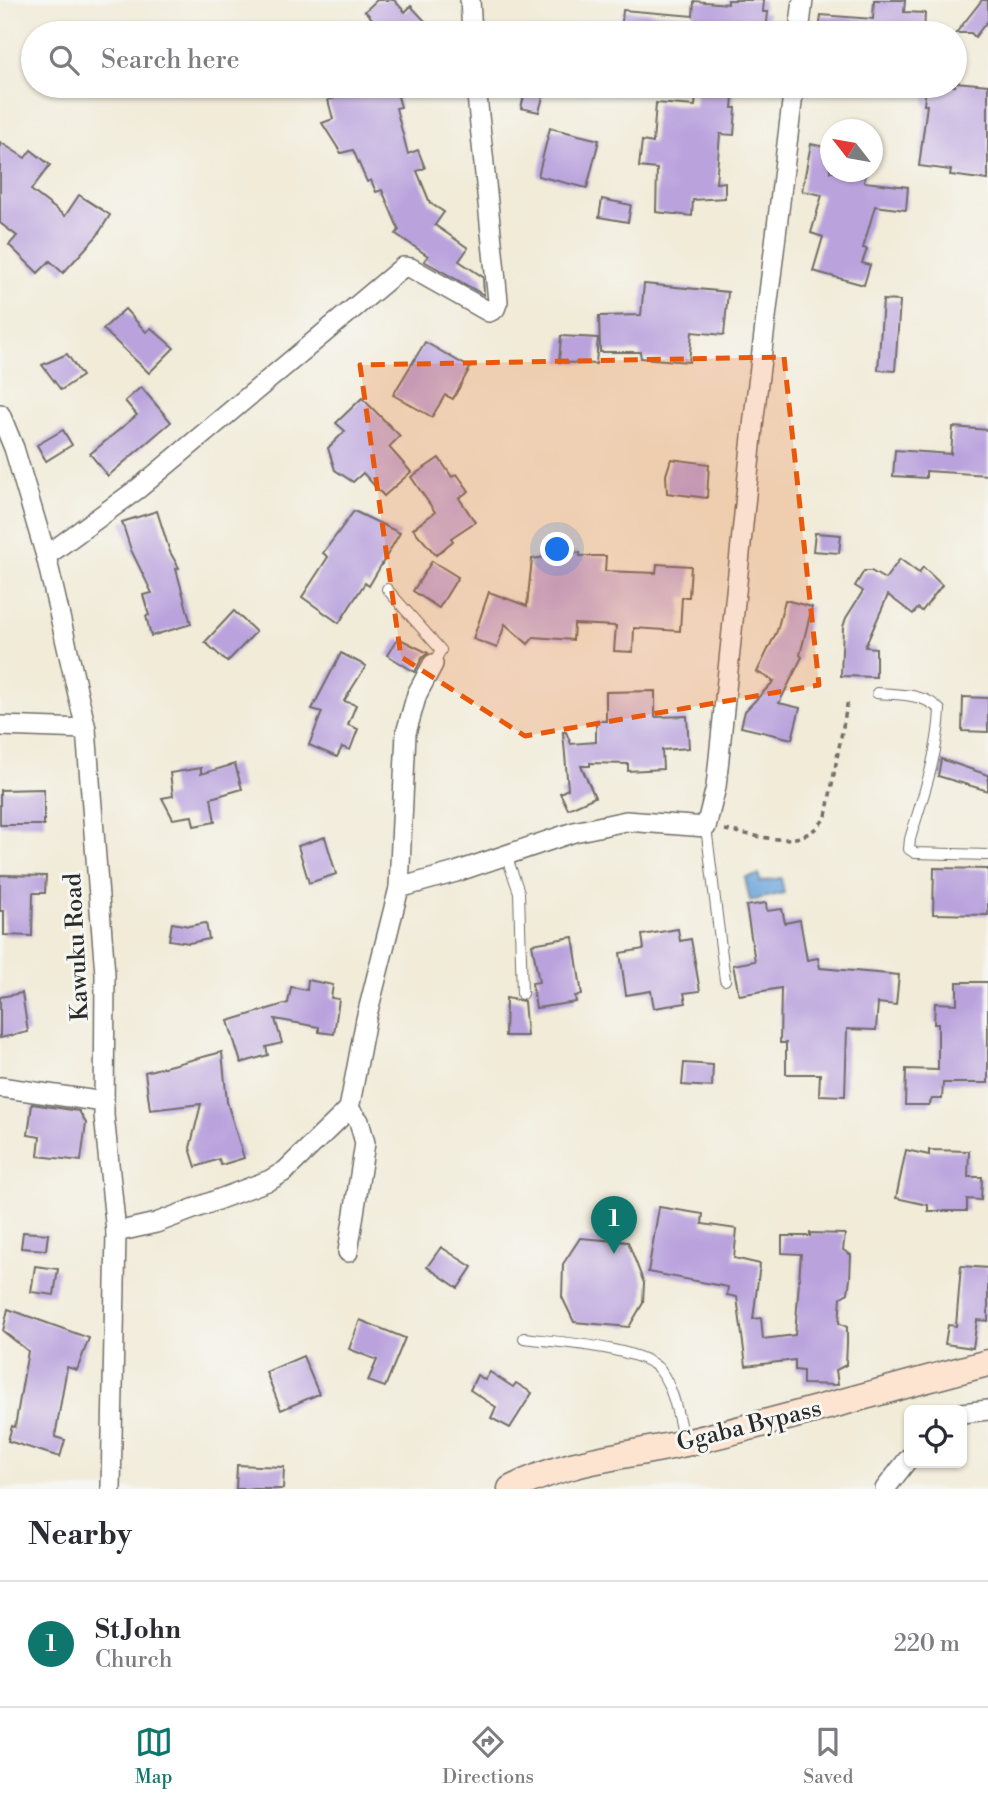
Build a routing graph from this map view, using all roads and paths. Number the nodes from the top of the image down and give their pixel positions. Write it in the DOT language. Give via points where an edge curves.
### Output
graph roads {
  1 [pos="470,0"];
  2 [pos="803,0"];
  3 [pos="471,21"];
  4 [pos="800,21"];
  5 [pos="477,98"];
  6 [pos="793,98"];
  7 [pos="0,414"];
  8 [pos="7,449"];
  9 [pos="46,556"];
  10 [pos="387,589"];
  11 [pos="433,664"];
  12 [pos="877,693"];
  13 [pos="848,700"];
  14 [pos="0,726"];
  15 [pos="86,729"];
  16 [pos="706,827"];
  17 [pos="506,855"];
  18 [pos="988,855"];
  19 [pos="399,888"];
  20 [pos="726,980"];
  21 [pos="522,994"];
  22 [pos="0,1087"];
  23 [pos="104,1102"];
  24 [pos="349,1109"];
  25 [pos="116,1232"];
  26 [pos="348,1252"];
  27 [pos="524,1338"];
  28 [pos="988,1363"];
  29 [pos="988,1410"];
  30 [pos="967,1412"];
  31 [pos="684,1443"];
  32 [pos="904,1464"];
  33 [pos="111,1489"];
  34 [pos="511,1489"];
  35 [pos="885,1489"];
  1 -- 3 [label="street"];
  2 -- 4 [label="street"];
  5 -- 9 [label="street" via="498,301 495,309 489,312 403,267 139,488"];
  6 -- 16 [label="street" via="716,787"];
  7 -- 8 [label="street, Kawuku Road"];
  8 -- 9 [label="street, Kawuku Road"];
  9 -- 15 [label="street, Kawuku Road"];
  10 -- 11 [label="lane" via="441,650"];
  11 -- 19 [label="street" via="417,694 406,733"];
  12 -- 18 [label="lane" via="921,697 940,710 930,774 909,849 915,853"];
  13 -- 16 [label="path" via="827,816 818,829 801,838 778,838"];
  14 -- 15 [label="street"];
  15 -- 23 [label="street, Kawuku Road" via="105,974"];
  16 -- 17 [label="street" via="626,821 574,832"];
  16 -- 20 [label="lane"];
  17 -- 19 [label="street"];
  17 -- 21 [label="lane" via="519,892"];
  19 -- 24 [label="street"];
  22 -- 23 [label="street"];
  23 -- 25 [label="street, Kawuku Road"];
  24 -- 25 [label="street" via="270,1180 156,1223"];
  24 -- 26 [label="street" via="359,1121 365,1143"];
  25 -- 33 [label="street, Kawuku Road"];
  27 -- 31 [label="lane" via="633,1353 658,1367 671,1388"];
  28 -- 31 [label="street, Ggaba Bypass"];
  29 -- 30 [label="street"];
  31 -- 34 [label="street, Ggaba Bypass" via="571,1464"];
  32 -- 35 [label="street"];
}
